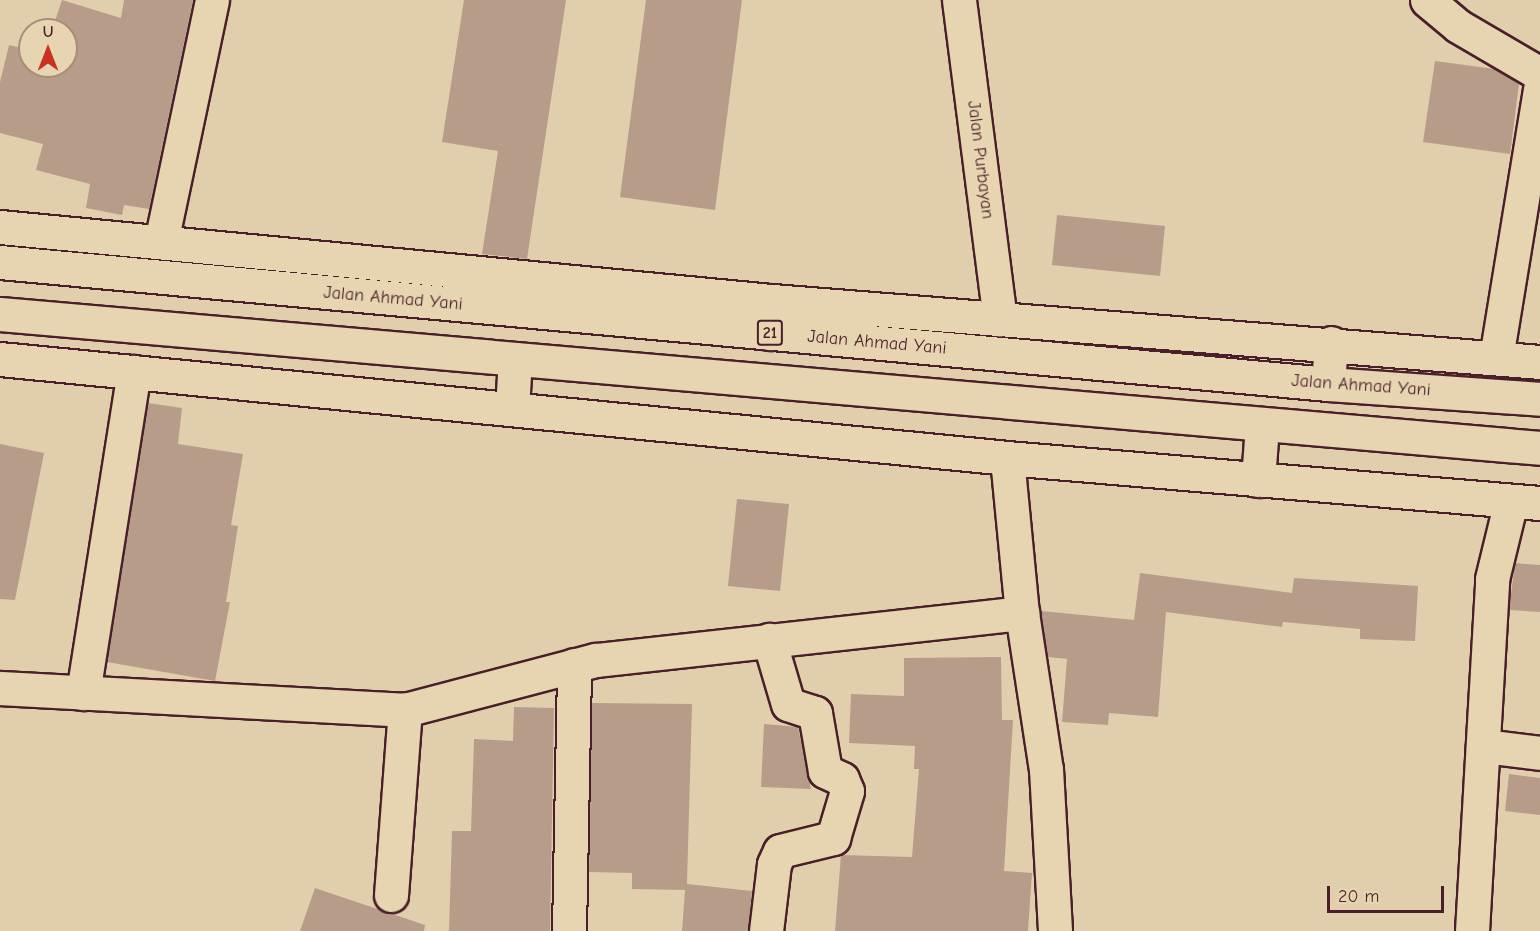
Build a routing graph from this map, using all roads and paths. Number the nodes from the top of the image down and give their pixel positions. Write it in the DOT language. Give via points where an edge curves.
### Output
graph roads {
  1 [pos="212,0"];
  2 [pos="959,0"];
  3 [pos="1427,0"];
  4 [pos="1540,74"];
  5 [pos="1540,90"];
  6 [pos="0,227"];
  7 [pos="161,242"];
  8 [pos="0,262"];
  9 [pos="772,301"];
  10 [pos="0,314"];
  11 [pos="1000,319"];
  12 [pos="770,333"];
  13 [pos="1331,343"];
  14 [pos="1496,358"];
  15 [pos="0,359"];
  16 [pos="515,359"];
  17 [pos="1540,362"];
  18 [pos="134,372"];
  19 [pos="1328,384"];
  20 [pos="1540,399"];
  21 [pos="512,409"];
  22 [pos="1262,425"];
  23 [pos="1540,447"];
  24 [pos="1007,458"];
  25 [pos="1258,480"];
  26 [pos="1526,502"];
  27 [pos="1022,613"];
  28 [pos="769,640"];
  29 [pos="574,665"];
  30 [pos="0,688"];
  31 [pos="83,693"];
  32 [pos="405,710"];
  33 [pos="1484,746"];
  34 [pos="1540,753"];
  35 [pos="391,895"];
  36 [pos="569,931"];
  37 [pos="766,931"];
  38 [pos="1055,931"];
  39 [pos="1472,931"];
  1 -- 7 [label="main road"];
  2 -- 11 [label="main road, Jalan Purbayan"];
  3 -- 4 [label="main road" via="1458,26"];
  5 -- 14 [label="main road"];
  6 -- 7 [label="main road"];
  7 -- 9 [label="main road"];
  8 -- 12 [label="main road, Jalan Ahmad Yani / 21"];
  9 -- 11 [label="main road"];
  9 -- 12 [label="main road"];
  10 -- 16 [label="main road"];
  11 -- 13 [label="main road"];
  12 -- 19 [label="main road, Jalan Ahmad Yani / 21"];
  13 -- 14 [label="main road"];
  13 -- 19 [label="main road"];
  14 -- 17 [label="main road"];
  15 -- 18 [label="main road"];
  16 -- 21 [label="main road"];
  16 -- 22 [label="main road"];
  18 -- 21 [label="main road"];
  18 -- 31 [label="main road"];
  19 -- 20 [label="main road, Jalan Ahmad Yani / 21"];
  21 -- 24 [label="main road"];
  22 -- 23 [label="main road"];
  22 -- 25 [label="main road"];
  24 -- 25 [label="main road"];
  24 -- 27 [label="main road"];
  25 -- 26 [label="main road"];
  26 -- 33 [label="main road" via="1492,579"];
  27 -- 28 [label="main road"];
  27 -- 38 [label="main road" via="1046,769"];
  28 -- 29 [label="main road"];
  28 -- 37 [label="main road" via="788,704 815,713 825,771 842,779 847,791 833,838 780,851 774,864"];
  29 -- 32 [label="main road"];
  29 -- 36 [label="main road"];
  30 -- 31 [label="main road"];
  31 -- 32 [label="main road"];
  32 -- 35 [label="main road"];
  33 -- 34 [label="main road"];
  33 -- 39 [label="main road"];
}
